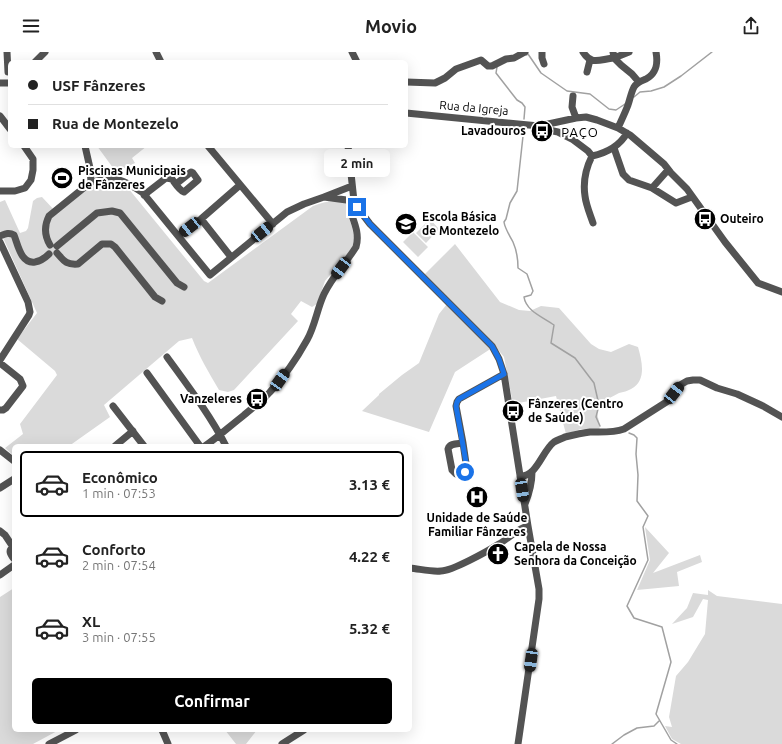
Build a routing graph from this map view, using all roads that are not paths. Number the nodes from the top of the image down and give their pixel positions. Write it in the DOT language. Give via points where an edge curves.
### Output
graph roads {
  1 [pos="7,52"];
  2 [pos="45,52"];
  3 [pos="525,52"];
  4 [pos="542,52"];
  5 [pos="583,52"];
  6 [pos="629,52"];
  7 [pos="656,52"];
  8 [pos="614,55"];
  9 [pos="37,60"];
  10 [pos="590,60"];
  11 [pos="544,64"];
  12 [pos="6,72"];
  13 [pos="587,72"];
  14 [pos="638,81"];
  15 [pos="408,82"];
  16 [pos="573,96"];
  17 [pos="408,113"];
  18 [pos="0,116"];
  19 [pos="576,118"];
  20 [pos="8,126"];
  21 [pos="539,126"];
  22 [pos="618,128"];
  23 [pos="627,134"];
  24 [pos="25,148"];
  25 [pos="85,148"];
  26 [pos="210,148"];
  27 [pos="348,148"];
  28 [pos="614,148"];
  29 [pos="592,156"];
  30 [pos="668,170"];
  31 [pos="91,182"];
  32 [pos="176,184"];
  33 [pos="240,185"];
  34 [pos="352,186"];
  35 [pos="652,188"];
  36 [pos="0,191"];
  37 [pos="144,195"];
  38 [pos="692,196"];
  39 [pos="324,197"];
  40 [pos="354,201"];
  41 [pos="201,219"];
  42 [pos="593,223"];
  43 [pos="273,224"];
  44 [pos="0,236"];
  45 [pos="179,236"];
  46 [pos="0,242"];
  47 [pos="55,248"];
  48 [pos="231,258"];
  49 [pos="184,287"];
  50 [pos="782,291"];
  51 [pos="162,301"];
  52 [pos="167,357"];
  53 [pos="0,360"];
  54 [pos="0,363"];
  55 [pos="147,373"];
  56 [pos="504,374"];
  57 [pos="112,406"];
  58 [pos="0,410"];
  59 [pos="782,417"];
  60 [pos="133,431"];
  61 [pos="220,435"];
  62 [pos="463,443"];
  63 [pos="117,444"];
  64 [pos="143,444"];
  65 [pos="199,444"];
  66 [pos="208,444"];
  67 [pos="225,444"];
  68 [pos="0,450"];
  69 [pos="12,460"];
  70 [pos="532,472"];
  71 [pos="520,476"];
  72 [pos="12,480"];
  73 [pos="0,488"];
  74 [pos="524,505"];
  75 [pos="528,526"];
  76 [pos="0,531"];
  77 [pos="12,544"];
  78 [pos="12,566"];
  79 [pos="412,568"];
  80 [pos="0,575"];
  81 [pos="72,732"];
  82 [pos="163,732"];
  83 [pos="301,732"];
  84 [pos="49,744"];
  85 [pos="168,744"];
  86 [pos="282,744"];
  87 [pos="518,744"];
  1 -- 12 [label="street"];
  2 -- 9 [label="street"];
  3 -- 15 [label="street" via="492,66 481,60 456,70 435,83"];
  4 -- 11 [label="street"];
  5 -- 10 [label="street"];
  6 -- 8 [label="street"];
  7 -- 14 [label="street" via="657,68 646,79"];
  8 -- 10 [label="street" via="596,61"];
  8 -- 14 [label="street" via="621,66"];
  10 -- 13 [label="street"];
  14 -- 22 [label="street"];
  16 -- 19 [label="street" via="572,107"];
  17 -- 21 [label="street, Rua da Igreja"];
  18 -- 20 [label="street"];
  19 -- 21 [label="street"];
  19 -- 22 [label="street" via="586,117"];
  21 -- 29 [label="street" via="572,139"];
  22 -- 23 [label="street"];
  23 -- 28 [label="street"];
  23 -- 30 [label="street"];
  24 -- 36 [label="street" via="33,159 31,180 25,188"];
  25 -- 31 [label="street"];
  26 -- 33 [label="street"];
  27 -- 34 [label="street"];
  28 -- 29 [label="street"];
  28 -- 35 [label="street" via="623,174 629,180"];
  29 -- 42 [label="street" via="588,165 585,197"];
  30 -- 35 [label="street"];
  30 -- 38 [label="street"];
  31 -- 37 [label="street" via="120,180"];
  31 -- 47 [label="street" via="49,216 45,228 46,238"];
  32 -- 37 [label="street" via="172,179 166,178"];
  33 -- 41 [label="street"];
  33 -- 43 [label="street"];
  34 -- 39 [label="street"];
  34 -- 40 [label="street"];
  35 -- 38 [label="street" via="676,203"];
  37 -- 45 [label="street"];
  38 -- 50 [label="street" via="758,283"];
  39 -- 40 [label="street"];
  39 -- 43 [label="street" via="287,212"];
  40 -- 56 [label="street" via="370,224 492,346"];
  40 -- 61 [label="street" via="350,210 358,242 324,294 308,339 270,392"];
  41 -- 45 [label="street"];
  41 -- 48 [label="street"];
  43 -- 48 [label="street"];
  44 -- 47 [label="street" via="7,233 14,235 23,257 29,262 39,261 49,254 47,248"];
  45 -- 48 [label="street" via="210,275"];
  46 -- 53 [label="street" via="28,302 30,312"];
  47 -- 49 [label="street" via="97,213 120,213 177,283"];
  47 -- 51 [label="street" via="65,262 78,264 102,244 111,244 155,297"];
  52 -- 61 [label="street"];
  54 -- 58 [label="street" via="20,379 23,386 6,408"];
  55 -- 65 [label="street"];
  56 -- 62 [label="street" via="457,402"];
  56 -- 71 [label="street"];
  57 -- 60 [label="street"];
  59 -- 70 [label="street" via="737,394 700,380 687,381 680,385 668,401 624,429 617,432 588,432 554,442"];
  60 -- 63 [label="street"];
  60 -- 64 [label="street"];
  61 -- 66 [label="street"];
  61 -- 67 [label="street"];
  68 -- 69 [label="street"];
  70 -- 71 [label="street"];
  70 -- 74 [label="street"];
  71 -- 74 [label="street"];
  72 -- 73 [label="street"];
  74 -- 75 [label="street"];
  75 -- 79 [label="street" via="500,544 445,571"];
  75 -- 87 [label="street" via="539,599"];
  76 -- 77 [label="street"];
  78 -- 80 [label="street"];
  81 -- 84 [label="street"];
  82 -- 85 [label="street"];
  83 -- 86 [label="street"];
}
